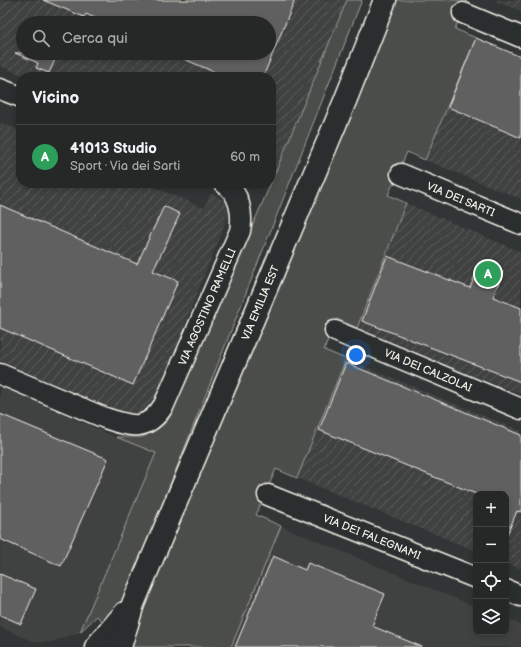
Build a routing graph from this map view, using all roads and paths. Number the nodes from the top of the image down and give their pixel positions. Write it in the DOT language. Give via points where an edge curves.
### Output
graph roads {
  1 [pos="385,0"];
  2 [pos="463,13"];
  3 [pos="521,37"];
  4 [pos="0,89"];
  5 [pos="16,95"];
  6 [pos="401,174"];
  7 [pos="229,188"];
  8 [pos="521,224"];
  9 [pos="334,331"];
  10 [pos="0,374"];
  11 [pos="521,408"];
  12 [pos="268,495"];
  13 [pos="473,577"];
  14 [pos="509,591"];
  15 [pos="521,596"];
  16 [pos="133,604"];
  17 [pos="96,647"];
  18 [pos="120,647"];
  1 -- 16 [label="main road, VIA EMILIA EST"];
  2 -- 3 [label="street"];
  4 -- 5 [label="street"];
  6 -- 8 [label="street, VIA DEI SARTI"];
  7 -- 10 [label="street, VIA AGOSTINO RAMELLI" via="239,202 242,221 240,231 158,416 143,424 131,425 105,418"];
  9 -- 11 [label="street, VIA DEI CALZOLAI"];
  12 -- 13 [label="street, VIA DEI FALEGNAMI"];
  14 -- 15 [label="street"];
  16 -- 17 [label="main road, VIA EMILIA EST"];
  16 -- 18 [label="main road, VIA EMILIA EST"];
}
